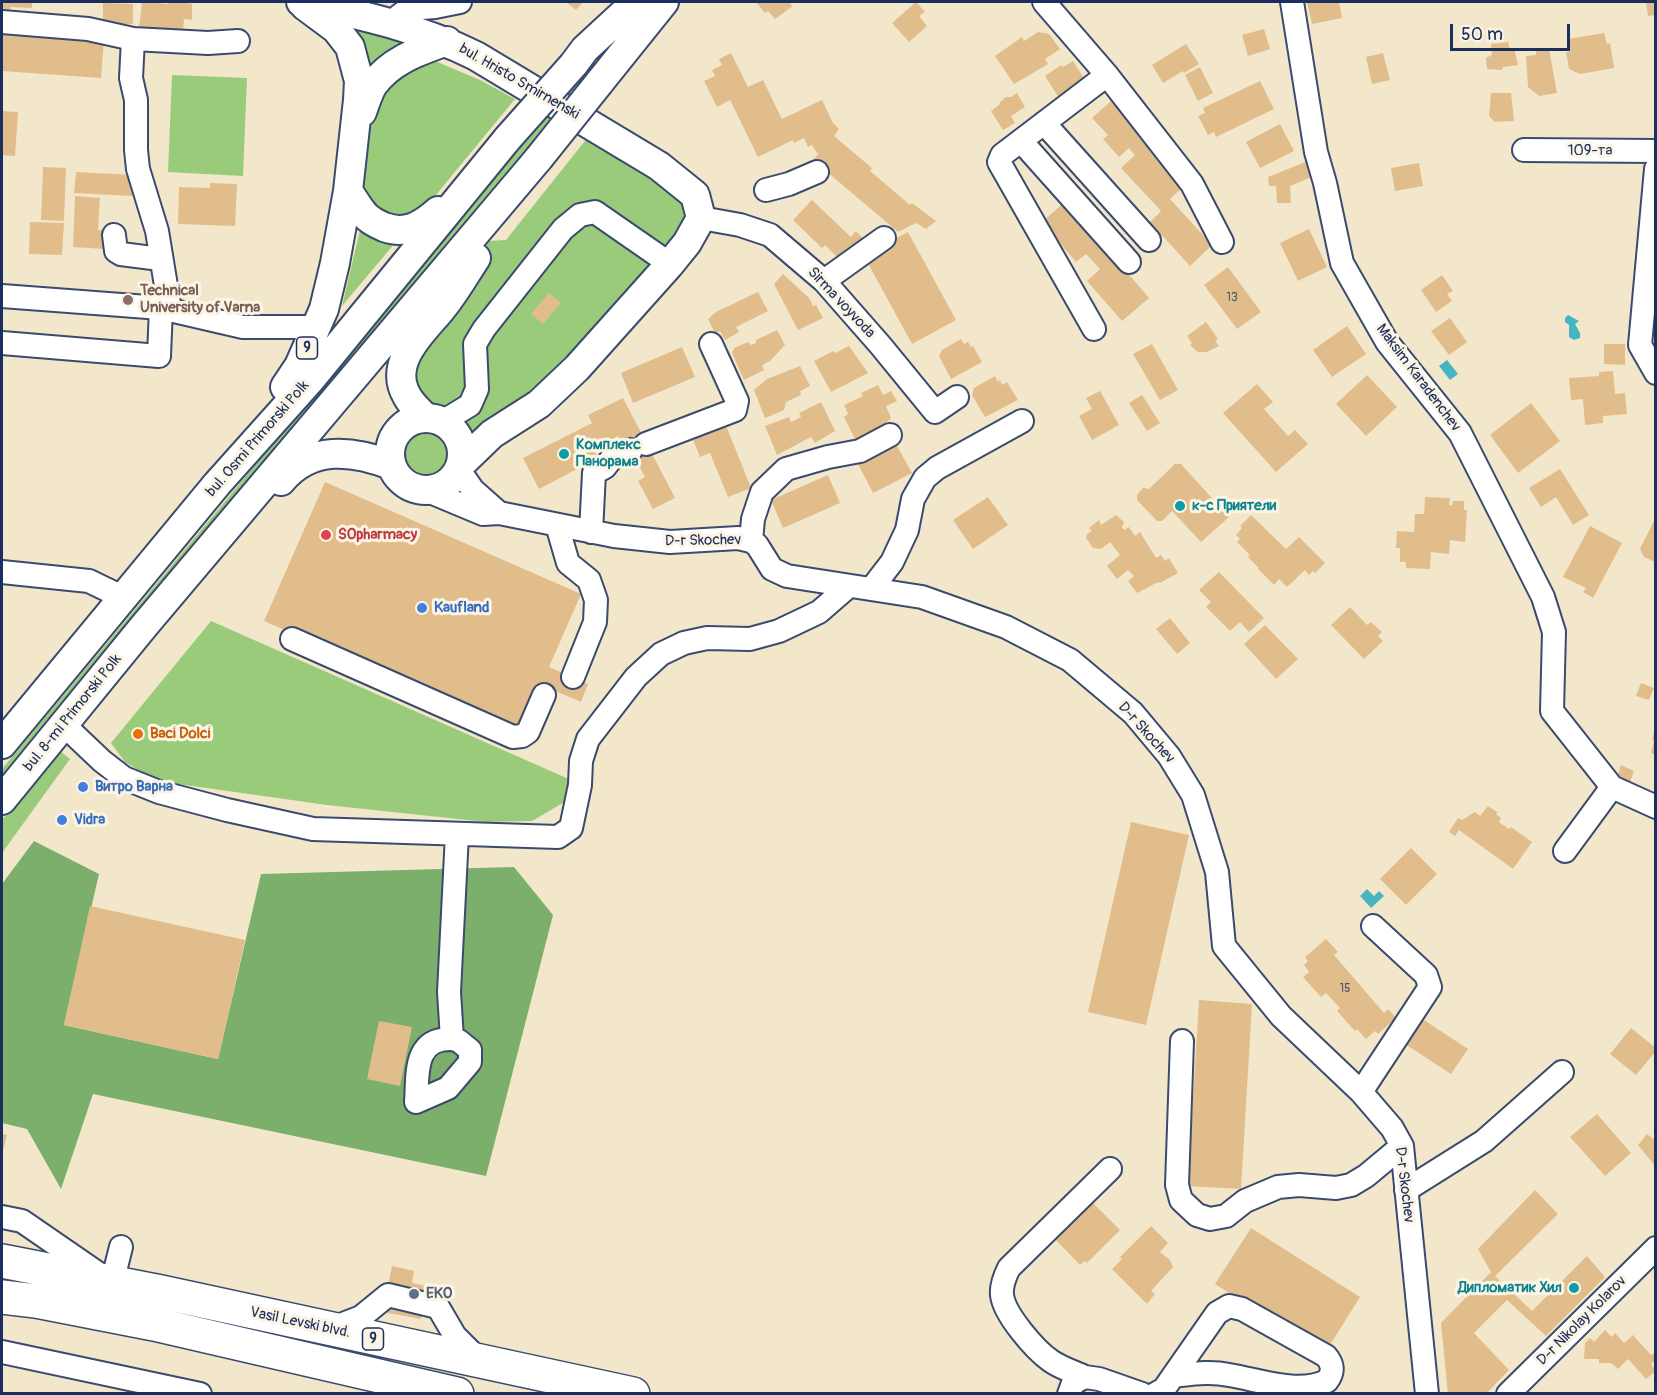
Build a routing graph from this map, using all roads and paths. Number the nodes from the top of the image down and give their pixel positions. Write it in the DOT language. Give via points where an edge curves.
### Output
graph roads {
  1 [pos="299,2"];
  2 [pos="460,2"];
  3 [pos="636,2"];
  4 [pos="664,2"];
  5 [pos="1044,2"];
  6 [pos="1292,2"];
  7 [pos="382,20"];
  8 [pos="2,22"];
  9 [pos="133,39"];
  10 [pos="238,41"];
  11 [pos="447,41"];
  12 [pos="1107,75"];
  13 [pos="368,80"];
  14 [pos="1044,123"];
  15 [pos="1021,141"];
  16 [pos="1524,150"];
  17 [pos="1656,151"];
  18 [pos="531,168"];
  19 [pos="1656,169"];
  20 [pos="817,172"];
  21 [pos="475,177"];
  22 [pos="766,190"];
  23 [pos="348,191"];
  24 [pos="701,218"];
  25 [pos="114,235"];
  26 [pos="884,238"];
  27 [pos="1149,240"];
  28 [pos="1222,242"];
  29 [pos="160,259"];
  30 [pos="1129,262"];
  31 [pos="670,264"];
  32 [pos="824,281"];
  33 [pos="2,296"];
  34 [pos="165,309"];
  35 [pos="317,327"];
  36 [pos="1094,329"];
  37 [pos="2,344"];
  38 [pos="711,344"];
  39 [pos="1656,373"];
  40 [pos="957,397"];
  41 [pos="510,421"];
  42 [pos="1022,421"];
  43 [pos="440,422"];
  44 [pos="890,435"];
  45 [pos="391,465"];
  46 [pos="460,467"];
  47 [pos="217,484"];
  48 [pos="428,491"];
  49 [pos="499,513"];
  50 [pos="557,525"];
  51 [pos="591,532"];
  52 [pos="751,541"];
  53 [pos="2,572"];
  54 [pos="849,586"];
  55 [pos="872,588"];
  56 [pos="122,597"];
  57 [pos="144,626"];
  58 [pos="292,639"];
  59 [pos="573,677"];
  60 [pos="544,694"];
  61 [pos="63,724"];
  62 [pos="2,744"];
  63 [pos="1612,787"];
  64 [pos="2,800"];
  65 [pos="1656,807"];
  66 [pos="457,834"];
  67 [pos="1565,851"];
  68 [pos="1373,926"];
  69 [pos="452,1039"];
  70 [pos="1182,1041"];
  71 [pos="1562,1072"];
  72 [pos="1361,1092"];
  73 [pos="1402,1146"];
  74 [pos="1110,1169"];
  75 [pos="1406,1190"];
  76 [pos="2,1217"];
  77 [pos="121,1247"];
  78 [pos="1656,1248"];
  79 [pos="2,1261"];
  80 [pos="112,1283"];
  81 [pos="161,1292"];
  82 [pos="2,1297"];
  83 [pos="154,1324"];
  84 [pos="329,1330"];
  85 [pos="2,1352"];
  86 [pos="480,1361"];
  87 [pos="1173,1376"];
  88 [pos="1085,1377"];
  89 [pos="620,1392"];
  90 [pos="200,1394"];
  91 [pos="457,1394"];
  92 [pos="1069,1394"];
  93 [pos="1142,1394"];
  94 [pos="1155,1394"];
  95 [pos="1426,1394"];
  96 [pos="1508,1394"];
  1 -- 7 [label="main road, bul. Hristo Smirnenski / 9"];
  1 -- 13 [label="main road, 9" via="336,29"];
  2 -- 7 [label="street" via="408,9"];
  3 -- 21 [label="main road, bul. Osmi Primorski Polk, bridge" via="585,49"];
  4 -- 18 [label="main road, bridge"];
  5 -- 12 [label="street"];
  6 -- 63 [label="street, Maksim Karadenchev" via="1316,152 1342,263 1387,342 1460,433 1546,606 1554,632 1552,711"];
  7 -- 11 [label="main road, bul. Hristo Smirnenski / 9"];
  7 -- 13 [label="main road"];
  8 -- 9 [label="street" via="88,29"];
  9 -- 10 [label="street"];
  9 -- 29 [label="street" via="131,78 136,100 138,169 157,231"];
  11 -- 13 [label="main road" via="410,53"];
  11 -- 24 [label="main road, bul. Hristo Smirnenski / 9" via="659,166 695,195"];
  12 -- 14 [label="street"];
  12 -- 28 [label="street" via="1192,184"];
  13 -- 23 [label="main road, 9" via="356,128"];
  14 -- 15 [label="street"];
  14 -- 27 [label="street"];
  15 -- 30 [label="street"];
  15 -- 36 [label="street" via="1000,157 999,165"];
  16 -- 17 [label="street, 109-та"];
  18 -- 43 [label="main road" via="488,241 441,310 410,346 402,367 407,396"];
  18 -- 57 [label="main road"];
  19 -- 39 [label="street" via="1640,345"];
  20 -- 22 [label="street"];
  21 -- 23 [label="main road" via="427,222 404,231 378,225 365,215"];
  21 -- 47 [label="main road, bul. Osmi Primorski Polk" via="311,379"];
  23 -- 35 [label="main road, 9" via="335,263"];
  24 -- 31 [label="main road"];
  24 -- 32 [label="street, Sirma voyvoda" via="770,235"];
  25 -- 29 [label="street" via="116,251 121,254"];
  26 -- 32 [label="street"];
  29 -- 34 [label="street"];
  31 -- 41 [label="main road" via="577,368 539,404"];
  31 -- 43 [label="street" via="595,212 580,214 562,229 484,329 475,344 477,389 470,405"];
  32 -- 40 [label="street, Sirma voyvoda" via="935,412"];
  33 -- 34 [label="street"];
  34 -- 35 [label="street" via="243,327"];
  34 -- 37 [label="street" via="159,356"];
  35 -- 47 [label="main road, 9" via="299,366"];
  38 -- 51 [label="street" via="737,401 735,410 612,458 594,473"];
  41 -- 43 [label="main road" via="472,433"];
  41 -- 46 [label="main road" via="480,443"];
  42 -- 55 [label="street" via="925,478 913,499 908,530 892,562"];
  43 -- 45 [label="main road" via="404,425 390,450"];
  43 -- 46 [label="main road" via="462,444"];
  44 -- 52 [label="street" via="860,451 786,469 762,492"];
  45 -- 48 [label="main road" via="405,484"];
  45 -- 57 [label="main road" via="340,452 307,460 284,478 196,579"];
  46 -- 48 [label="main road" via="449,483"];
  46 -- 49 [label="street" via="473,490"];
  47 -- 56 [label="main road, bul. Osmi Primorski Polk / 9"];
  48 -- 49 [label="street, D-r Skochev" via="483,514"];
  49 -- 50 [label="street, D-r Skochev"];
  50 -- 51 [label="street, D-r Skochev"];
  50 -- 59 [label="street" via="568,563 589,580 596,600 595,622"];
  51 -- 52 [label="street, D-r Skochev" via="670,542 738,538"];
  52 -- 54 [label="street, D-r Skochev" via="772,569 787,576"];
  53 -- 56 [label="street" via="89,581"];
  54 -- 55 [label="street, D-r Skochev"];
  54 -- 66 [label="street" via="819,612 779,631 750,639 707,638 661,654 636,677 588,739 572,828 558,837"];
  55 -- 72 [label="street, D-r Skochev" via="922,597 1005,627 1070,660 1133,713 1169,756 1194,795 1217,872 1224,946 1281,1016"];
  56 -- 62 [label="main road, bul. Osmi Primorski Polk / 9"];
  57 -- 61 [label="main road, bul. 8-mi Primorski Polk"];
  58 -- 60 [label="street" via="513,737 528,732"];
  61 -- 64 [label="main road, bul. 8-mi Primorski Polk"];
  61 -- 66 [label="street" via="124,778 159,792 313,829"];
  63 -- 65 [label="street, Maksim Karadenchev"];
  63 -- 67 [label="street"];
  66 -- 69 [label="street" via="449,992"];
  68 -- 72 [label="street" via="1426,975 1430,987"];
  70 -- 73 [label="street" via="1177,1185 1180,1200 1197,1215 1210,1219 1226,1216 1245,1201 1278,1187 1351,1185"];
  71 -- 75 [label="street" via="1484,1140"];
  72 -- 73 [label="street, D-r Skochev"];
  73 -- 75 [label="street, D-r Skochev"];
  74 -- 88 [label="street" via="1009,1268 1002,1295 1008,1311 1035,1348 1052,1362"];
  75 -- 95 [label="street, D-r Skochev"];
  76 -- 80 [label="street" via="22,1221"];
  77 -- 80 [label="street"];
  78 -- 96 [label="street, D-r Nikolay Kolarov"];
  79 -- 80 [label="highway, Vasil Levski blvd. / 9"];
  80 -- 81 [label="highway, Vasil Levski blvd. / 9"];
  81 -- 83 [label="highway" via="176,1302 177,1315 168,1324"];
  81 -- 84 [label="highway, Vasil Levski blvd. / 9"];
  82 -- 83 [label="highway, 9"];
  83 -- 91 [label="highway, 9"];
  84 -- 86 [label="highway, Vasil Levski blvd. / 9"];
  84 -- 86 [label="street" via="361,1317 388,1295 438,1307 455,1336"];
  85 -- 90 [label="street"];
  86 -- 89 [label="highway, Vasil Levski blvd. / 9"];
  87 -- 87 [label="street" via="1227,1374 1285,1389 1305,1389 1328,1381 1332,1368 1326,1356 1242,1309 1229,1306 1217,1313"];
  87 -- 94 [label="street"];
  88 -- 92 [label="street" via="1072,1383"];
  88 -- 93 [label="street"];
}
